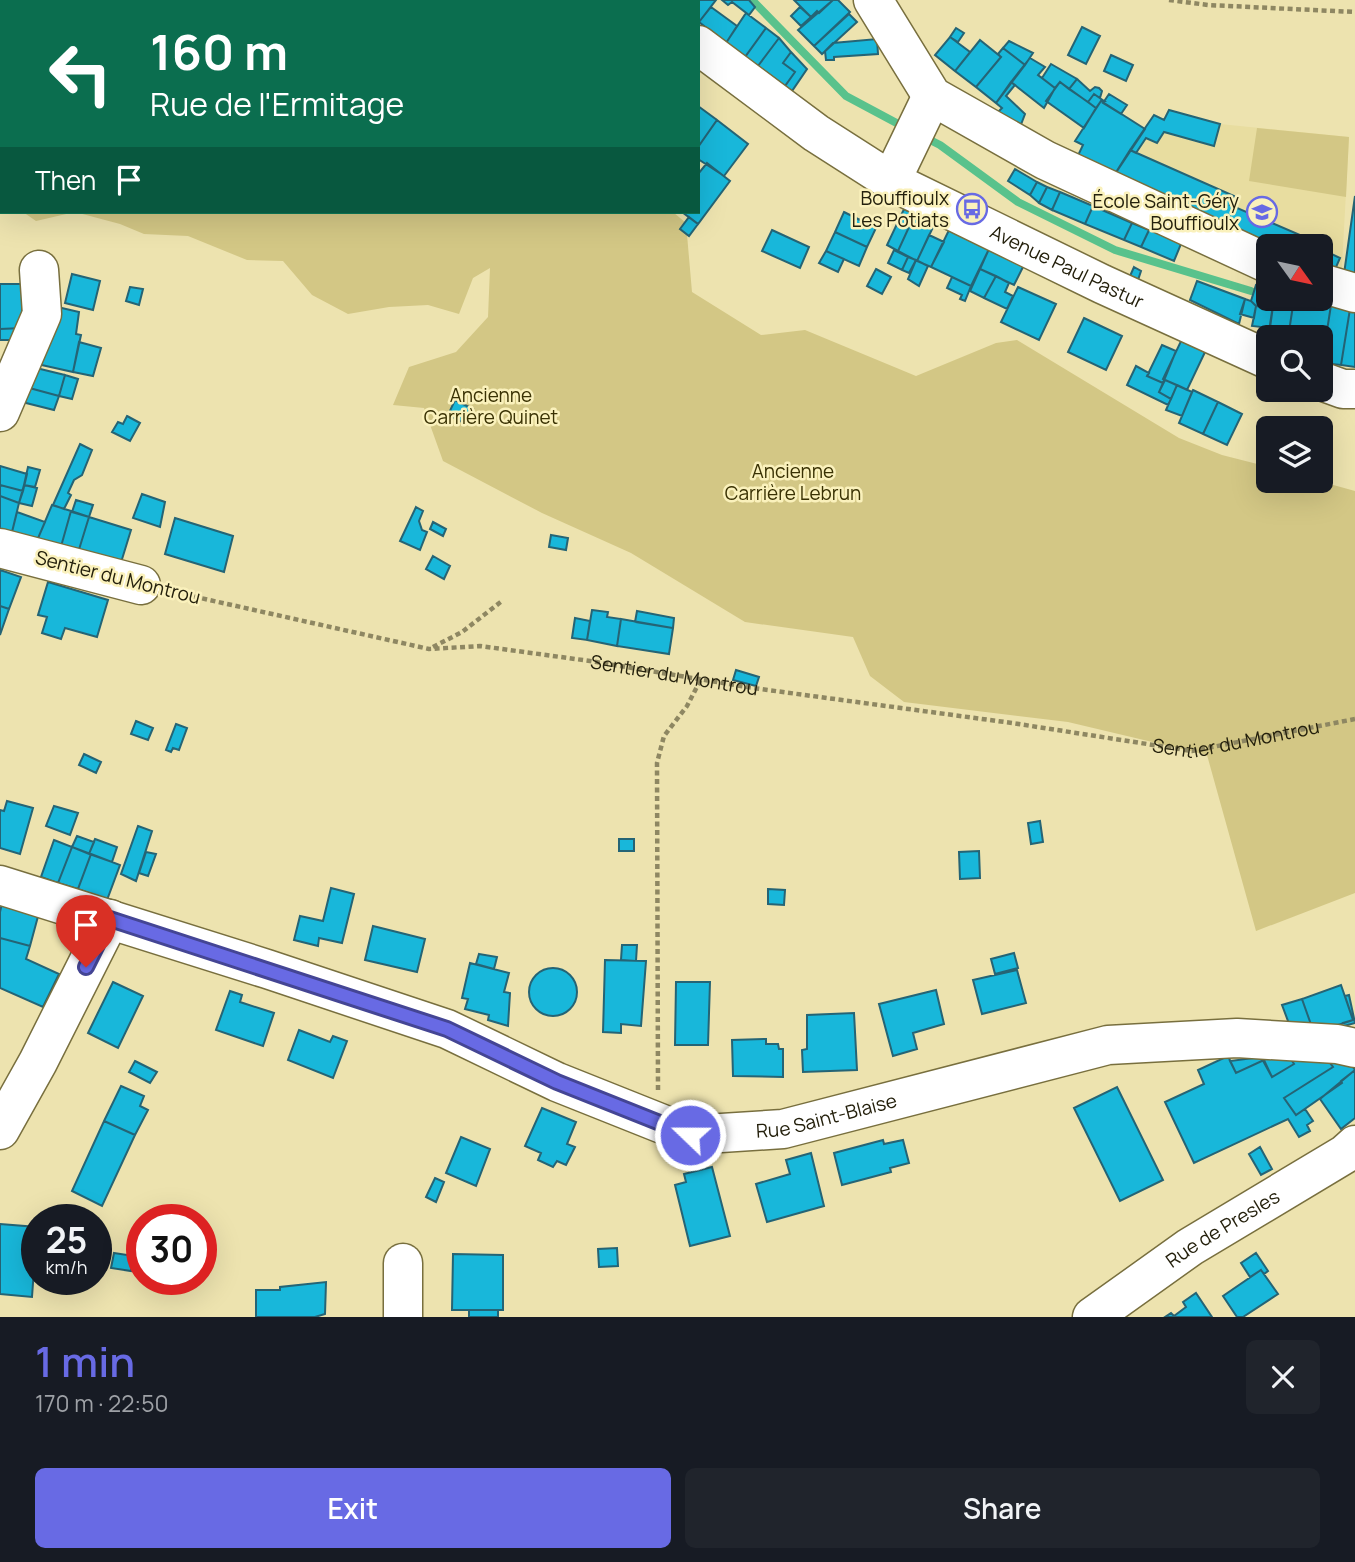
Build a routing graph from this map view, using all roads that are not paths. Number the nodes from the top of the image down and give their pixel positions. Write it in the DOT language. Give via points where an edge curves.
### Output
graph roads {
  1 [pos="873,0"];
  2 [pos="700,46"];
  3 [pos="922,118"];
  4 [pos="891,181"];
  5 [pos="1256,258"];
  6 [pos="40,270"];
  7 [pos="1334,287"];
  8 [pos="1355,293"];
  9 [pos="1256,354"];
  10 [pos="1333,385"];
  11 [pos="1355,389"];
  12 [pos="0,412"];
  13 [pos="0,548"];
  14 [pos="141,585"];
  15 [pos="0,885"];
  16 [pos="110,919"];
  17 [pos="1355,1048"];
  18 [pos="0,1130"];
  19 [pos="1355,1144"];
  20 [pos="403,1263"];
  21 [pos="402,1317"];
  22 [pos="1092,1317"];
  1 -- 3 [label="street"];
  2 -- 4 [label="street, Avenue Paul Pastur" via="816,133"];
  3 -- 4 [label="street"];
  3 -- 5 [label="street" via="1045,160"];
  4 -- 9 [label="street, Avenue Paul Pastur"];
  6 -- 12 [label="street" via="42,314"];
  7 -- 8 [label="street"];
  10 -- 11 [label="street"];
  13 -- 14 [label="street, Sentier du Montrou"];
  15 -- 16 [label="street, Rue Saint-Blaise"];
  16 -- 17 [label="street, Rue Saint-Blaise" via="447,1029 557,1082 690,1135 783,1129 1108,1045 1237,1038"];
  16 -- 18 [label="street"];
  19 -- 22 [label="street, Rue de Presles" via="1189,1247"];
  20 -- 21 [label="street"];
}
